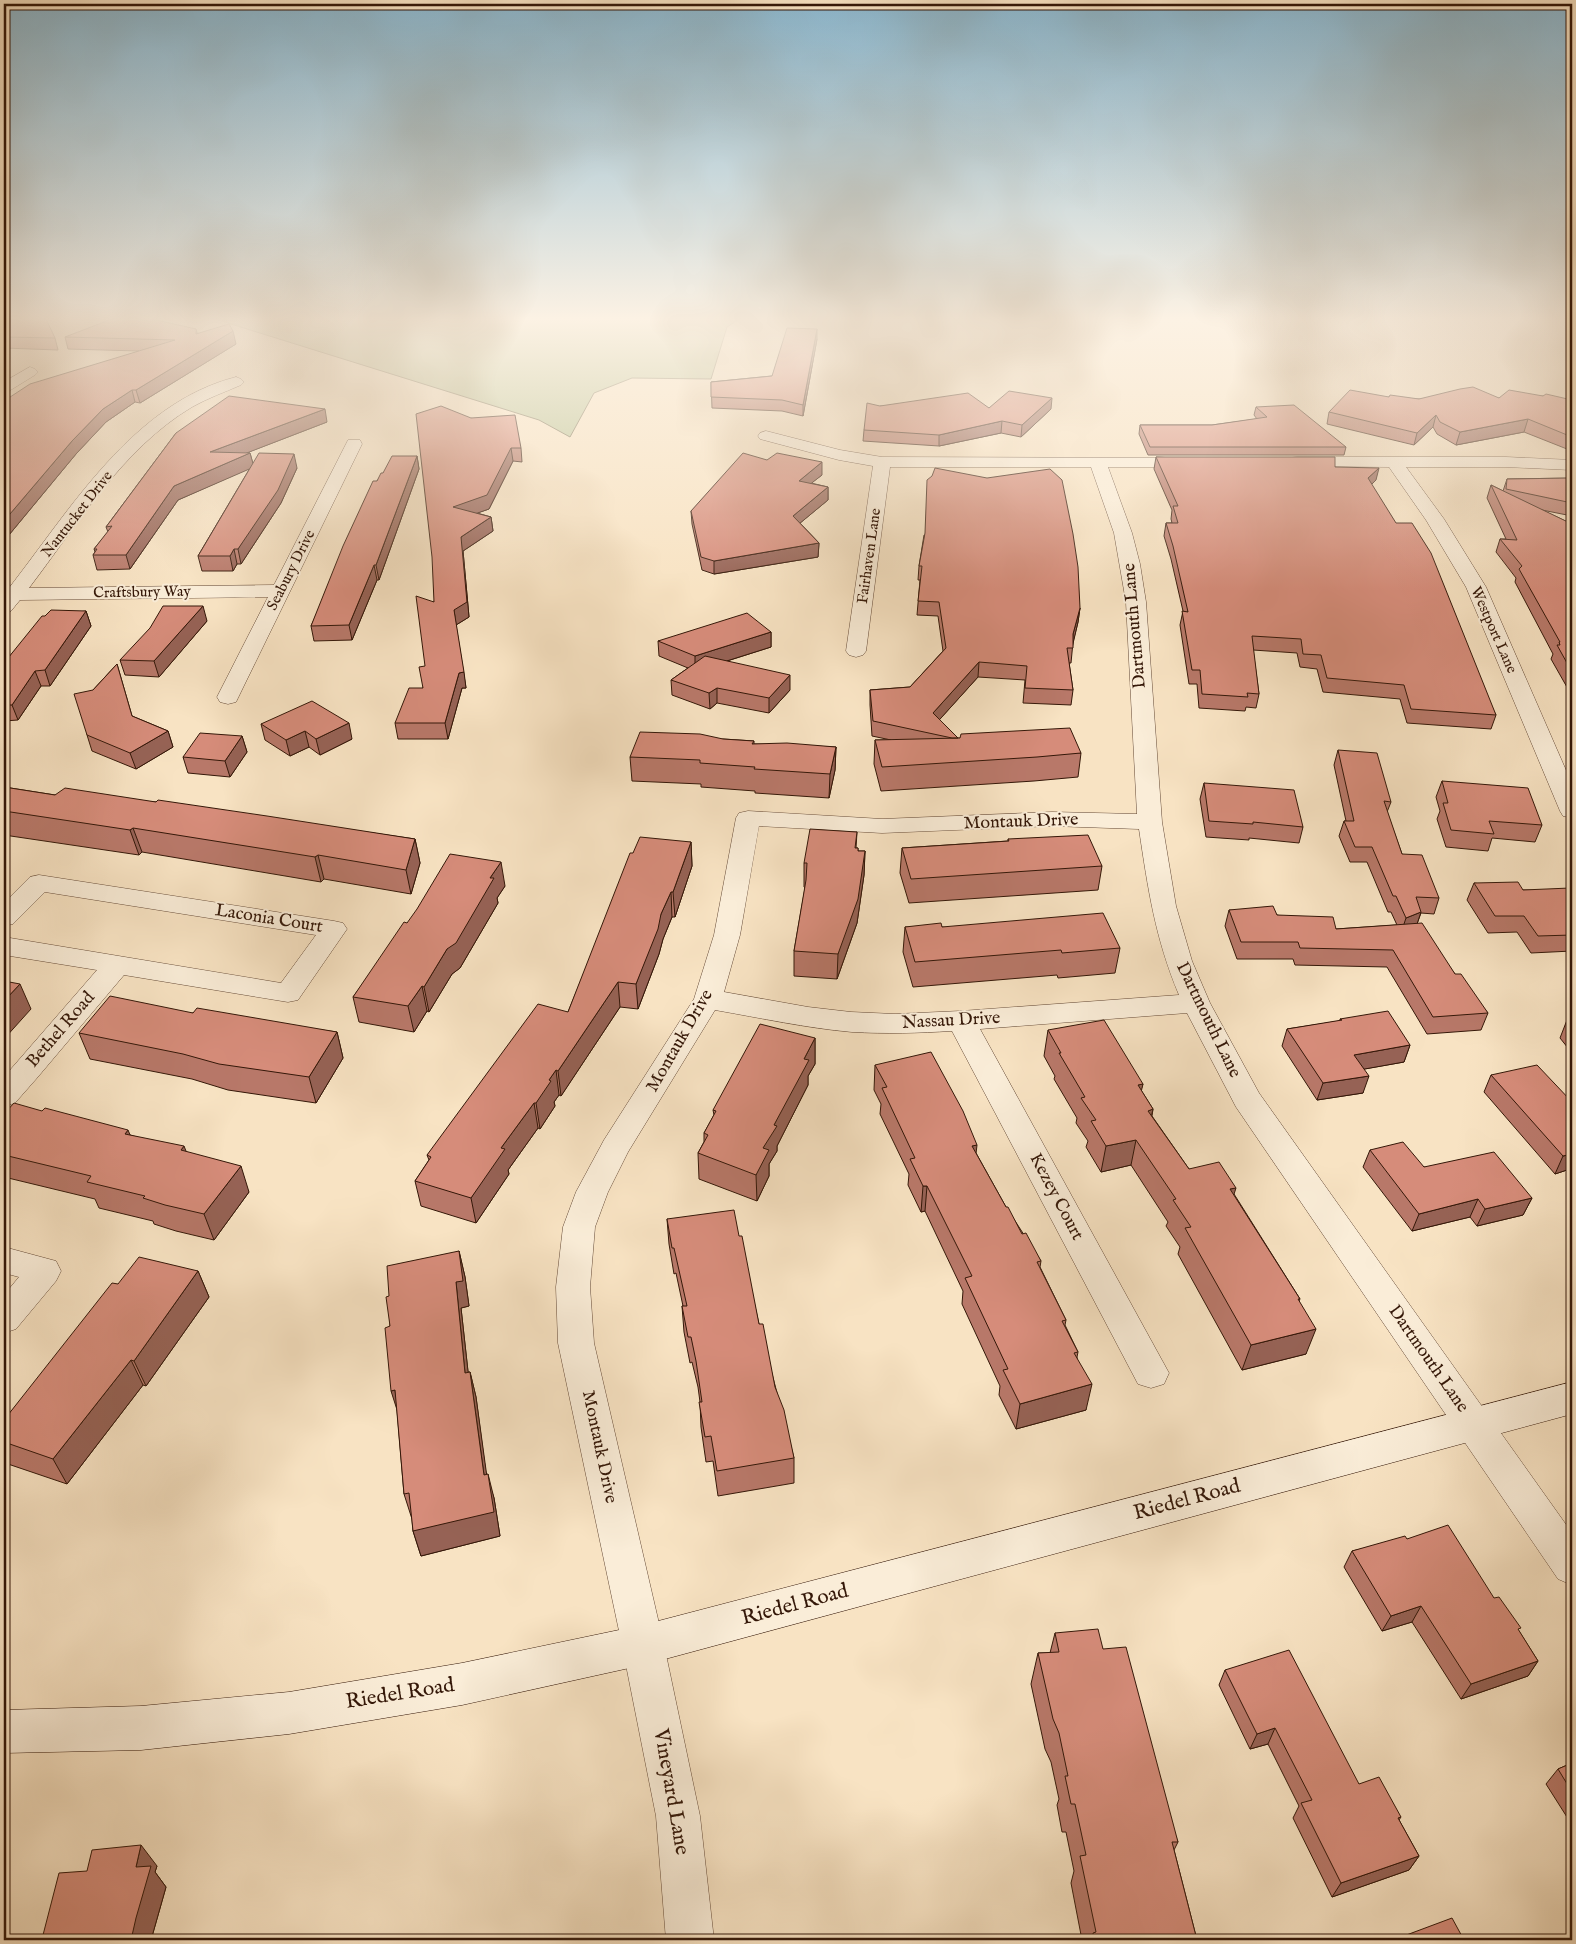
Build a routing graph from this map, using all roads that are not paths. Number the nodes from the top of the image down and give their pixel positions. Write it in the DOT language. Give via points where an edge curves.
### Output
graph roads {
  1 [pos="178,410"];
  2 [pos="766,436"];
  3 [pos="354,444"];
  4 [pos="882,462"];
  5 [pos="1098,462"];
  6 [pos="1208,462"];
  7 [pos="1278,462"];
  8 [pos="1394,462"];
  9 [pos="1572,465"];
  10 [pos="281,591"];
  11 [pos="8,598"];
  12 [pos="856,651"];
  13 [pos="228,697"];
  14 [pos="1572,811"];
  15 [pos="1150,822"];
  16 [pos="4,918"];
  17 [pos="4,946"];
  18 [pos="118,964"];
  19 [pos="708,998"];
  20 [pos="1196,1003"];
  21 [pos="961,1021"];
  22 [pos="4,1095"];
  23 [pos="4,1260"];
  24 [pos="4,1319"];
  25 [pos="1151,1373"];
  26 [pos="1572,1398"];
  27 [pos="1472,1424"];
  28 [pos="1572,1566"];
  29 [pos="643,1645"];
  30 [pos="4,1732"];
  31 [pos="690,1940"];
  1 -- 11 [label="street, Nantucket Drive" via="137,443 102,480"];
  2 -- 4 [label="street" via="839,455"];
  3 -- 10 [label="street, Seabury Drive"];
  4 -- 5 [label="street"];
  4 -- 12 [label="street, Fairhaven Lane"];
  5 -- 6 [label="street"];
  5 -- 15 [label="street, Dartmouth Lane" via="1123,533 1134,592"];
  7 -- 8 [label="street"];
  8 -- 9 [label="street"];
  8 -- 14 [label="street, Westport Lane" via="1435,519 1476,587"];
  10 -- 11 [label="street, Craftsbury Way"];
  10 -- 13 [label="street, Seabury Drive"];
  15 -- 19 [label="street, Montauk Drive" via="1052,819 882,826 748,818 727,936"];
  15 -- 20 [label="street, Dartmouth Lane" via="1163,906 1178,961"];
  16 -- 18 [label="street, Laconia Court" via="38,883 334,929 288,993"];
  17 -- 18 [label="street, Laconia Court"];
  18 -- 22 [label="street, Bethel Road"];
  19 -- 21 [label="street, Nassau Drive" via="851,1022"];
  19 -- 29 [label="street, Montauk Drive" via="615,1148 592,1192 579,1227 573,1287 576,1343"];
  20 -- 21 [label="street, Nassau Drive"];
  20 -- 27 [label="street, Dartmouth Lane" via="1247,1099"];
  21 -- 25 [label="street, Kezey Court"];
  23 -- 24 [label="street" via="44,1271"];
  26 -- 27 [label="street, Riedel Road"];
  27 -- 28 [label="street, Dartmouth Lane"];
  27 -- 29 [label="street, Riedel Road"];
  29 -- 30 [label="street, Riedel Road" via="462,1684 289,1713 141,1728"];
  29 -- 31 [label="street, Vineyard Lane" via="678,1816"];
}
